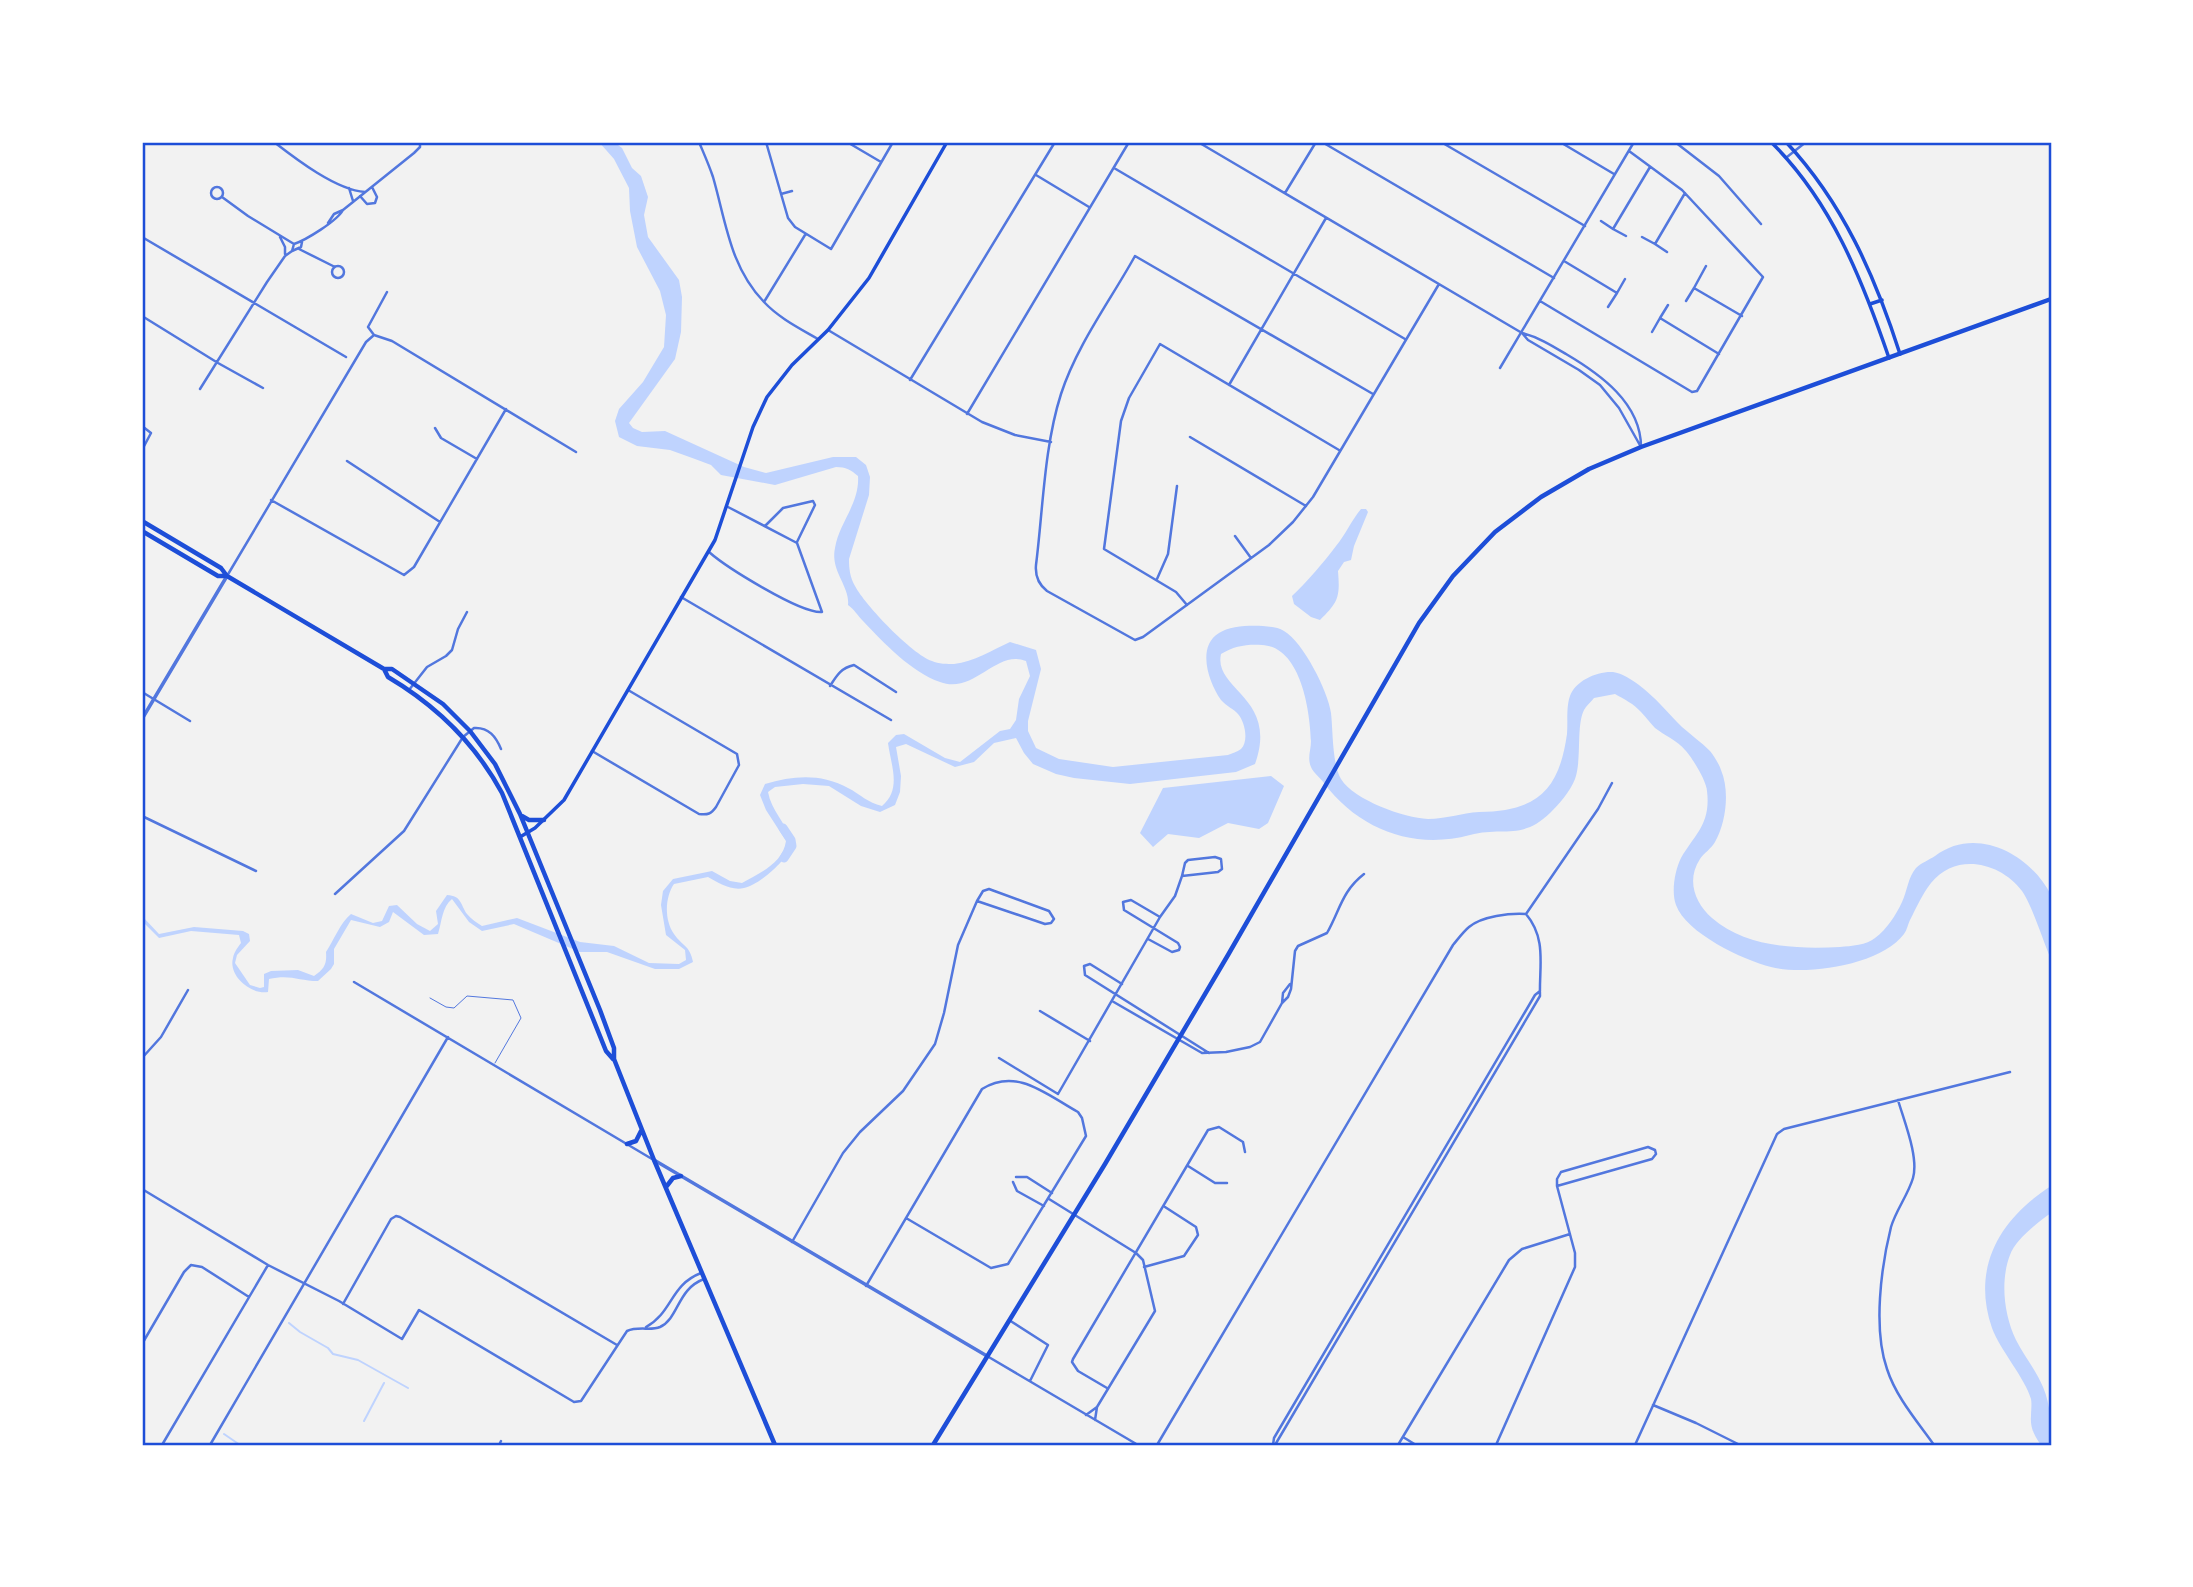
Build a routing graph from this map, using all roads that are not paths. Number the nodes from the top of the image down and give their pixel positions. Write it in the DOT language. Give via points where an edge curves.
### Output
graph roads {
  1 [pos="274,142"];
  2 [pos="422,142"];
  3 [pos="699,142"];
  4 [pos="766,142"];
  5 [pos="847,142"];
  6 [pos="893,142"];
  7 [pos="947,142"];
  8 [pos="1055,142"];
  9 [pos="1129,142"];
  10 [pos="1198,142"];
  11 [pos="1316,142"];
  12 [pos="1322,142"];
  13 [pos="1441,142"];
  14 [pos="1560,142"];
  15 [pos="1634,142"];
  16 [pos="1675,142"];
  17 [pos="1771,142"];
  18 [pos="1786,142"];
  19 [pos="1806,142"];
  20 [pos="1629,151"];
  21 [pos="1796,152"];
  22 [pos="1787,158"];
  23 [pos="881,162"];
  24 [pos="1650,166"];
  25 [pos="1114,167"];
  26 [pos="1036,175"];
  27 [pos="1615,175"];
  28 [pos="372,187"];
  29 [pos="349,188"];
  30 [pos="792,191"];
  31 [pos="365,192"];
  32 [pos="1285,193"];
  33 [pos="1685,193"];
  34 [pos="781,194"];
  35 [pos="360,196"];
  36 [pos="222,197"];
  37 [pos="353,202"];
  38 [pos="1089,207"];
  39 [pos="1326,218"];
  40 [pos="1843,219"];
  41 [pos="1601,221"];
  42 [pos="1761,224"];
  43 [pos="1833,225"];
  44 [pos="1584,226"];
  45 [pos="1613,229"];
  46 [pos="806,234"];
  47 [pos="1626,236"];
  48 [pos="142,237"];
  49 [pos="280,237"];
  50 [pos="1642,237"];
  51 [pos="302,242"];
  52 [pos="295,244"];
  53 [pos="1655,244"];
  54 [pos="299,249"];
  55 [pos="292,251"];
  56 [pos="1667,252"];
  57 [pos="285,256"];
  58 [pos="1564,261"];
  59 [pos="1706,266"];
  60 [pos="335,267"];
  61 [pos="1294,274"];
  62 [pos="1554,278"];
  63 [pos="1625,279"];
  64 [pos="1438,284"];
  65 [pos="1694,288"];
  66 [pos="387,292"];
  67 [pos="1617,293"];
  68 [pos="2051,299"];
  69 [pos="1882,300"];
  70 [pos="1540,301"];
  71 [pos="1686,301"];
  72 [pos="764,302"];
  73 [pos="254,303"];
  74 [pos="1870,304"];
  75 [pos="1668,305"];
  76 [pos="1608,307"];
  77 [pos="142,316"];
  78 [pos="1742,316"];
  79 [pos="1660,318"];
  80 [pos="1261,329"];
  81 [pos="828,330"];
  82 [pos="1652,331"];
  83 [pos="1522,333"];
  84 [pos="374,335"];
  85 [pos="818,339"];
  86 [pos="1405,339"];
  87 [pos="1900,354"];
  88 [pos="1719,355"];
  89 [pos="346,357"];
  90 [pos="1889,358"];
  91 [pos="218,363"];
  92 [pos="1500,368"];
  93 [pos="910,380"];
  94 [pos="1229,385"];
  95 [pos="263,387"];
  96 [pos="200,389"];
  97 [pos="1373,394"];
  98 [pos="506,409"];
  99 [pos="967,414"];
  100 [pos="142,426"];
  101 [pos="435,428"];
  102 [pos="1190,437"];
  103 [pos="1051,442"];
  104 [pos="1641,447"];
  105 [pos="142,450"];
  106 [pos="1340,451"];
  107 [pos="576,452"];
  108 [pos="477,459"];
  109 [pos="347,461"];
  110 [pos="1177,486"];
  111 [pos="271,500"];
  112 [pos="1306,506"];
  113 [pos="728,507"];
  114 [pos="142,521"];
  115 [pos="440,522"];
  116 [pos="765,526"];
  117 [pos="142,531"];
  118 [pos="1235,536"];
  119 [pos="797,543"];
  120 [pos="709,552"];
  121 [pos="1251,558"];
  122 [pos="227,576"];
  123 [pos="1157,579"];
  124 [pos="681,597"];
  125 [pos="1187,605"];
  126 [pos="467,612"];
  127 [pos="384,669"];
  128 [pos="414,682"];
  129 [pos="830,685"];
  130 [pos="410,690"];
  131 [pos="628,690"];
  132 [pos="142,692"];
  133 [pos="896,692"];
  134 [pos="154,699"];
  135 [pos="142,719"];
  136 [pos="891,720"];
  137 [pos="190,721"];
  138 [pos="470,731"];
  139 [pos="463,737"];
  140 [pos="501,749"];
  141 [pos="592,751"];
  142 [pos="1612,783"];
  143 [pos="520,814"];
  144 [pos="142,816"];
  145 [pos="544,820"];
  146 [pos="528,834"];
  147 [pos="520,837"];
  148 [pos="256,871"];
  149 [pos="1364,874"];
  150 [pos="1182,876"];
  151 [pos="335,894"];
  152 [pos="977,901"];
  153 [pos="1526,914"];
  154 [pos="1160,917"];
  155 [pos="1154,929"];
  156 [pos="1149,939"];
  157 [pos="354,982"];
  158 [pos="1122,984"];
  159 [pos="188,990"];
  160 [pos="1540,991"];
  161 [pos="1116,994"];
  162 [pos="429,998"];
  163 [pos="1112,1001"];
  164 [pos="1040,1011"];
  165 [pos="1182,1034"];
  166 [pos="448,1037"];
  167 [pos="1178,1040"];
  168 [pos="1090,1041"];
  169 [pos="1209,1053"];
  170 [pos="142,1058"];
  171 [pos="999,1058"];
  172 [pos="614,1059"];
  173 [pos="494,1065"];
  174 [pos="2010,1072"];
  175 [pos="1898,1100"];
  176 [pos="642,1130"];
  177 [pos="627,1144"];
  178 [pos="1245,1152"];
  179 [pos="1443,1152"];
  180 [pos="1447,1155"];
  181 [pos="654,1160"];
  182 [pos="1188,1166"];
  183 [pos="681,1176"];
  184 [pos="1016,1177"];
  185 [pos="1013,1182"];
  186 [pos="1227,1183"];
  187 [pos="1557,1186"];
  188 [pos="666,1187"];
  189 [pos="142,1189"];
  190 [pos="1052,1193"];
  191 [pos="1049,1199"];
  192 [pos="1044,1206"];
  193 [pos="1164,1206"];
  194 [pos="1074,1214"];
  195 [pos="906,1218"];
  196 [pos="1570,1234"];
  197 [pos="792,1242"];
  198 [pos="1136,1253"];
  199 [pos="268,1265"];
  200 [pos="1144,1267"];
  201 [pos="701,1273"];
  202 [pos="704,1279"];
  203 [pos="304,1283"];
  204 [pos="866,1286"];
  205 [pos="249,1297"];
  206 [pos="673,1297"];
  207 [pos="1355,1300"];
  208 [pos="679,1301"];
  209 [pos="343,1304"];
  210 [pos="1359,1304"];
  211 [pos="1009,1320"];
  212 [pos="646,1327"];
  213 [pos="142,1344"];
  214 [pos="617,1345"];
  215 [pos="987,1356"];
  216 [pos="1030,1381"];
  217 [pos="1107,1388"];
  218 [pos="1653,1405"];
  219 [pos="1097,1407"];
  220 [pos="1086,1415"];
  221 [pos="1096,1420"];
  222 [pos="1403,1437"];
  223 [pos="501,1441"];
  224 [pos="162,1445"];
  225 [pos="210,1445"];
  226 [pos="499,1445"];
  227 [pos="775,1445"];
  228 [pos="933,1445"];
  229 [pos="1138,1445"];
  230 [pos="1157,1445"];
  231 [pos="1274,1445"];
  232 [pos="1398,1445"];
  233 [pos="1416,1445"];
  234 [pos="1496,1445"];
  235 [pos="1635,1445"];
  236 [pos="1740,1445"];
  237 [pos="1934,1445"];
  1 -- 29 [label="street"];
  2 -- 28 [label="street"];
  3 -- 72 [label="street" via="734,256"];
  4 -- 34 [label="street"];
  5 -- 23 [label="street"];
  6 -- 23 [label="street"];
  7 -- 81 [label="main road" via="869,278"];
  8 -- 26 [label="street"];
  9 -- 25 [label="street"];
  10 -- 32 [label="street"];
  11 -- 32 [label="street"];
  12 -- 62 [label="street"];
  13 -- 44 [label="street"];
  14 -- 27 [label="street"];
  15 -- 20 [label="street"];
  16 -- 42 [label="street" via="1718,176"];
  17 -- 22 [label="main road"];
  18 -- 21 [label="main road"];
  19 -- 21 [label="street"];
  20 -- 24 [label="street"];
  20 -- 27 [label="street"];
  21 -- 22 [label="street"];
  21 -- 40 [label="main road"];
  22 -- 43 [label="main road"];
  23 -- 46 [label="street" via="831,249"];
  24 -- 33 [label="street"];
  24 -- 45 [label="street"];
  25 -- 38 [label="street"];
  25 -- 61 [label="street"];
  26 -- 38 [label="street"];
  26 -- 93 [label="street"];
  27 -- 44 [label="street"];
  28 -- 31 [label="street"];
  28 -- 35 [label="street" via="375,203 367,204"];
  29 -- 31 [label="street"];
  29 -- 37 [label="street"];
  30 -- 34 [label="street"];
  31 -- 35 [label="street"];
  32 -- 39 [label="street"];
  33 -- 53 [label="street"];
  33 -- 78 [label="street" via="1763,276"];
  34 -- 46 [label="street" via="788,218"];
  35 -- 37 [label="street"];
  36 -- 49 [label="street"];
  37 -- 51 [label="street"];
  38 -- 99 [label="street"];
  39 -- 61 [label="street"];
  39 -- 64 [label="street"];
  40 -- 43 [label="main road"];
  40 -- 69 [label="main road"];
  41 -- 45 [label="street"];
  43 -- 74 [label="main road"];
  44 -- 58 [label="street"];
  45 -- 47 [label="street"];
  46 -- 72 [label="street"];
  48 -- 73 [label="street"];
  49 -- 52 [label="street"];
  49 -- 57 [label="street"];
  50 -- 53 [label="street"];
  51 -- 52 [label="street"];
  51 -- 54 [label="street"];
  52 -- 55 [label="street"];
  53 -- 56 [label="street"];
  54 -- 55 [label="street"];
  54 -- 60 [label="street"];
  55 -- 57 [label="street"];
  57 -- 73 [label="street"];
  58 -- 62 [label="street"];
  58 -- 67 [label="street"];
  59 -- 65 [label="street"];
  61 -- 80 [label="street"];
  61 -- 86 [label="street"];
  62 -- 70 [label="street"];
  63 -- 67 [label="street"];
  64 -- 83 [label="street"];
  64 -- 86 [label="street"];
  65 -- 71 [label="street"];
  65 -- 78 [label="street"];
  66 -- 84 [label="street" via="368,327"];
  67 -- 76 [label="street"];
  68 -- 87 [label="main road"];
  69 -- 74 [label="main road"];
  69 -- 87 [label="main road"];
  70 -- 83 [label="street"];
  70 -- 88 [label="street" via="1692,392"];
  72 -- 85 [label="street"];
  73 -- 89 [label="street"];
  73 -- 91 [label="street"];
  74 -- 90 [label="main road"];
  75 -- 79 [label="street"];
  77 -- 91 [label="street"];
  78 -- 88 [label="street"];
  79 -- 82 [label="street"];
  79 -- 88 [label="street"];
  80 -- 94 [label="street"];
  80 -- 97 [label="street"];
  80 -- 103 [label="street" via="1136,256 1067,379"];
  81 -- 85 [label="main road"];
  81 -- 93 [label="street"];
  83 -- 92 [label="street"];
  83 -- 104 [label="street" via="1600,385"];
  83 -- 104 [label="street" via="1535,336 1606,381 1634,419"];
  84 -- 98 [label="street" via="392,341"];
  84 -- 111 [label="street"];
  85 -- 113 [label="main road" via="775,386 757,416"];
  86 -- 97 [label="street"];
  87 -- 90 [label="main road"];
  90 -- 104 [label="main road"];
  91 -- 95 [label="street"];
  91 -- 96 [label="street"];
  93 -- 99 [label="street"];
  94 -- 106 [label="street"];
  94 -- 123 [label="street" via="1160,344 1129,398 1114,460 1104,549"];
  97 -- 106 [label="street"];
  98 -- 107 [label="street"];
  98 -- 108 [label="street"];
  99 -- 103 [label="street" via="1014,435"];
  100 -- 105 [label="street" via="150,433"];
  101 -- 108 [label="street" via="441,438"];
  102 -- 112 [label="street"];
  103 -- 125 [label="street" via="1036,573 1040,584 1135,640"];
  104 -- 165 [label="main road" via="1559,485 1511,518 1453,576 1430,607"];
  106 -- 112 [label="street"];
  108 -- 115 [label="street"];
  109 -- 115 [label="street"];
  110 -- 123 [label="street" via="1167,558"];
  111 -- 115 [label="street" via="404,575 414,567"];
  111 -- 122 [label="street"];
  112 -- 121 [label="street"];
  113 -- 116 [label="street"];
  113 -- 120 [label="main road"];
  114 -- 122 [label="main road"];
  116 -- 119 [label="street"];
  116 -- 119 [label="street" via="783,508 813,501"];
  117 -- 122 [label="main road" via="218,576"];
  118 -- 121 [label="street"];
  119 -- 120 [label="street" via="821,612 778,596"];
  120 -- 124 [label="main road"];
  121 -- 125 [label="street"];
  122 -- 127 [label="main road"];
  122 -- 134 [label="street"];
  123 -- 125 [label="street"];
  124 -- 129 [label="street"];
  124 -- 131 [label="main road"];
  126 -- 128 [label="street" via="452,650"];
  127 -- 128 [label="main road"];
  127 -- 130 [label="main road" via="388,677"];
  128 -- 130 [label="street"];
  128 -- 138 [label="main road"];
  129 -- 133 [label="street" via="838,672 854,665"];
  129 -- 136 [label="street"];
  130 -- 139 [label="main road"];
  131 -- 141 [label="main road"];
  131 -- 141 [label="street" via="737,754 739,765 712,813 699,814"];
  132 -- 134 [label="street"];
  134 -- 135 [label="street"];
  134 -- 137 [label="street"];
  138 -- 139 [label="street"];
  138 -- 140 [label="street" via="486,730"];
  138 -- 143 [label="main road" via="499,771"];
  139 -- 147 [label="main road" via="490,771"];
  139 -- 151 [label="street" via="404,831"];
  141 -- 145 [label="main road" via="564,800"];
  142 -- 153 [label="street"];
  143 -- 145 [label="main road" via="529,820"];
  143 -- 146 [label="main road"];
  144 -- 148 [label="street"];
  145 -- 146 [label="main road"];
  146 -- 147 [label="main road"];
  146 -- 172 [label="main road" via="584,969"];
  147 -- 172 [label="main road" via="606,1051"];
  149 -- 169 [label="street" via="1338,905 1327,933 1298,946 1288,997 1260,1042"];
  150 -- 150 [label="street" via="1188,860 1215,857 1222,861 1218,872"];
  150 -- 154 [label="street"];
  152 -- 152 [label="street" via="989,890 1049,911 1054,919 1045,924"];
  152 -- 197 [label="street" via="958,944 935,1044 903,1091 843,1153"];
  153 -- 160 [label="street" via="1541,947"];
  153 -- 230 [label="street" via="1475,923 1448,952"];
  154 -- 155 [label="street"];
  154 -- 155 [label="street" via="1131,900 1123,902 1124,910"];
  155 -- 156 [label="street"];
  155 -- 156 [label="street" via="1178,943 1179,950 1172,952"];
  156 -- 158 [label="street"];
  157 -- 166 [label="street"];
  158 -- 161 [label="street"];
  158 -- 161 [label="street" via="1090,964 1084,966 1085,975"];
  159 -- 170 [label="street"];
  160 -- 179 [label="street"];
  160 -- 180 [label="street"];
  161 -- 163 [label="street"];
  161 -- 165 [label="street"];
  162 -- 173 [label="lane" via="454,1008 467,996 513,1000 521,1018"];
  163 -- 167 [label="street"];
  163 -- 168 [label="street"];
  164 -- 168 [label="street"];
  165 -- 167 [label="main road"];
  165 -- 169 [label="street"];
  166 -- 173 [label="street"];
  166 -- 203 [label="street"];
  167 -- 169 [label="street"];
  167 -- 194 [label="main road"];
  168 -- 171 [label="street" via="1058,1094"];
  172 -- 176 [label="main road"];
  173 -- 177 [label="street"];
  174 -- 175 [label="street"];
  175 -- 218 [label="street" via="1777,1134"];
  175 -- 237 [label="street" via="1910,1138 1913,1176 1892,1225 1879,1335 1887,1369 1904,1404"];
  176 -- 177 [label="main road" via="636,1141"];
  176 -- 181 [label="main road"];
  177 -- 181 [label="street"];
  178 -- 182 [label="street" via="1239,1139 1213,1127"];
  179 -- 180 [label="street"];
  179 -- 207 [label="street"];
  180 -- 210 [label="street"];
  181 -- 183 [label="street"];
  181 -- 188 [label="main road"];
  182 -- 186 [label="street" via="1215,1182"];
  182 -- 193 [label="street"];
  183 -- 188 [label="main road"];
  183 -- 197 [label="street"];
  184 -- 190 [label="street" via="1027,1177"];
  185 -- 192 [label="street" via="1017,1191"];
  187 -- 187 [label="street" via="1652,1159 1655,1150 1649,1147 1561,1172"];
  187 -- 196 [label="street"];
  188 -- 201 [label="main road"];
  189 -- 199 [label="street"];
  190 -- 191 [label="street"];
  190 -- 195 [label="street" via="1086,1136 1082,1118 1017,1080 990,1084 982,1089"];
  191 -- 192 [label="street"];
  191 -- 194 [label="street"];
  192 -- 195 [label="street" via="1012,1261 991,1268"];
  193 -- 198 [label="street"];
  193 -- 200 [label="street" via="1196,1227 1198,1235 1186,1254"];
  194 -- 198 [label="street"];
  194 -- 211 [label="main road"];
  195 -- 204 [label="street"];
  196 -- 222 [label="street" via="1522,1249 1509,1260"];
  196 -- 234 [label="street" via="1575,1260 1570,1281"];
  197 -- 204 [label="street"];
  198 -- 200 [label="street"];
  198 -- 217 [label="street" via="1072,1362 1077,1371"];
  199 -- 203 [label="street"];
  199 -- 205 [label="street"];
  200 -- 217 [label="street" via="1155,1311"];
  201 -- 202 [label="main road"];
  201 -- 206 [label="street" via="684,1281"];
  202 -- 208 [label="street" via="691,1285"];
  202 -- 227 [label="main road"];
  203 -- 209 [label="street"];
  203 -- 225 [label="street"];
  204 -- 215 [label="street"];
  205 -- 213 [label="street" via="202,1267 191,1265"];
  205 -- 224 [label="street"];
  206 -- 208 [label="street"];
  206 -- 212 [label="street" via="660,1317"];
  207 -- 210 [label="street"];
  207 -- 231 [label="street"];
  208 -- 212 [label="street" via="660,1327"];
  209 -- 214 [label="street" via="402,1339 419,1310 578,1402"];
  209 -- 214 [label="street" via="396,1216"];
  210 -- 231 [label="street"];
  211 -- 215 [label="main road"];
  211 -- 216 [label="street" via="1048,1345"];
  212 -- 214 [label="street" via="627,1331"];
  215 -- 216 [label="street"];
  215 -- 228 [label="main road"];
  216 -- 220 [label="street"];
  217 -- 219 [label="street"];
  218 -- 235 [label="street"];
  218 -- 236 [label="street"];
  219 -- 220 [label="street"];
  219 -- 221 [label="street"];
  220 -- 221 [label="street"];
  221 -- 229 [label="street"];
  222 -- 232 [label="street"];
  222 -- 233 [label="street"];
  223 -- 226 [label="street"];
}
